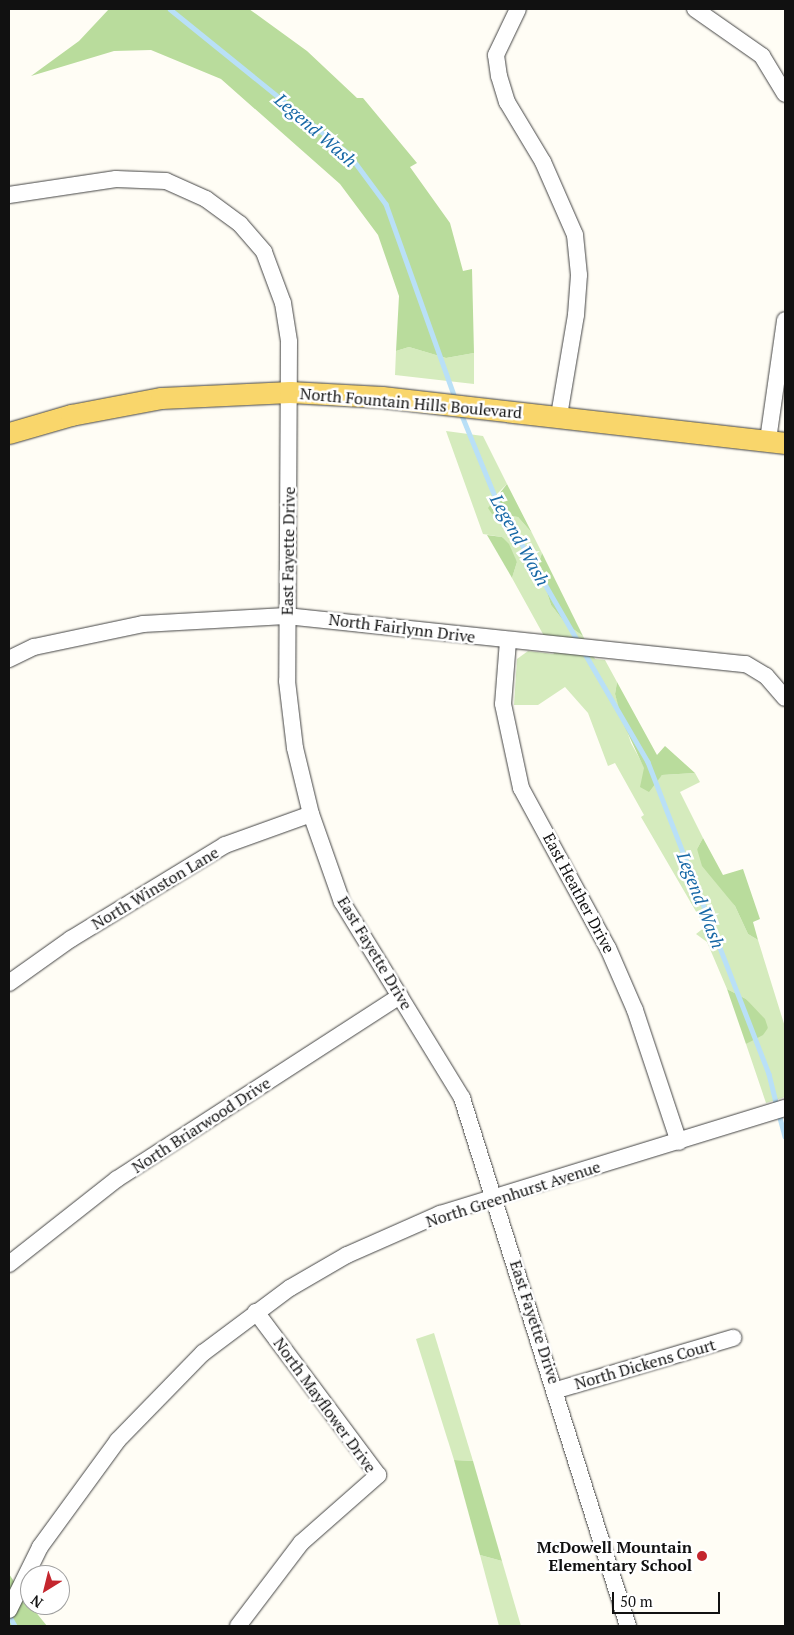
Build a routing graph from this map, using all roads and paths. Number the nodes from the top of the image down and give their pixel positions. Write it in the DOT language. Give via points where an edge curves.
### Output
graph roads {
  1 [pos="518,9"];
  2 [pos="695,9"];
  3 [pos="785,94"];
  4 [pos="9,195"];
  5 [pos="785,320"];
  6 [pos="290,392"];
  7 [pos="559,416"];
  8 [pos="9,432"];
  9 [pos="777,441"];
  10 [pos="286,616"];
  11 [pos="508,641"];
  12 [pos="9,659"];
  13 [pos="785,698"];
  14 [pos="311,814"];
  15 [pos="9,983"];
  16 [pos="400,996"];
  17 [pos="785,1108"];
  18 [pos="679,1142"];
  19 [pos="495,1197"];
  20 [pos="9,1264"];
  21 [pos="256,1312"];
  22 [pos="733,1338"];
  23 [pos="557,1390"];
  24 [pos="9,1610"];
  25 [pos="238,1626"];
  26 [pos="628,1626"];
  1 -- 7 [label="street" via="496,55 499,76 507,102 543,162 575,235 579,275 576,316"];
  2 -- 3 [label="street" via="762,56"];
  4 -- 6 [label="street, East Fayette Drive" via="116,179 166,181 206,199 240,224 264,252 283,303"];
  5 -- 9 [label="street"];
  6 -- 7 [label="main road, North Fountain Hills Boulevard" via="382,397"];
  6 -- 8 [label="main road, North Fountain Hills Boulevard" via="160,398 70,415"];
  6 -- 10 [label="street, East Fayette Drive"];
  7 -- 9 [label="main road, North Fountain Hills Boulevard"];
  10 -- 11 [label="street, North Fairlynn Drive" via="377,623"];
  10 -- 12 [label="street, North Fairlynn Drive" via="143,624 34,647"];
  10 -- 14 [label="street, East Fayette Drive" via="287,681 295,748"];
  11 -- 13 [label="street, North Fairlynn Drive" via="746,664 766,676"];
  11 -- 18 [label="street, East Heather Drive" via="503,704 521,788 608,948 635,1010"];
  14 -- 15 [label="street, North Winston Lane" via="225,845 71,939"];
  14 -- 16 [label="street, East Fayette Drive" via="342,902"];
  16 -- 19 [label="street, East Fayette Drive" via="462,1098"];
  16 -- 20 [label="street, North Briarwood Drive" via="117,1179"];
  17 -- 18 [label="street, North Greenhurst Avenue"];
  18 -- 19 [label="street, North Greenhurst Avenue"];
  19 -- 21 [label="street, North Greenhurst Avenue" via="440,1214 347,1255"];
  19 -- 23 [label="street, East Fayette Drive"];
  21 -- 24 [label="street, North Greenhurst Avenue" via="178,1375 118,1440 40,1547"];
  21 -- 25 [label="street, North Mayflower Drive" via="378,1475 301,1543"];
  22 -- 23 [label="street, North Dickens Court"];
  23 -- 26 [label="street, East Fayette Drive"];
}
